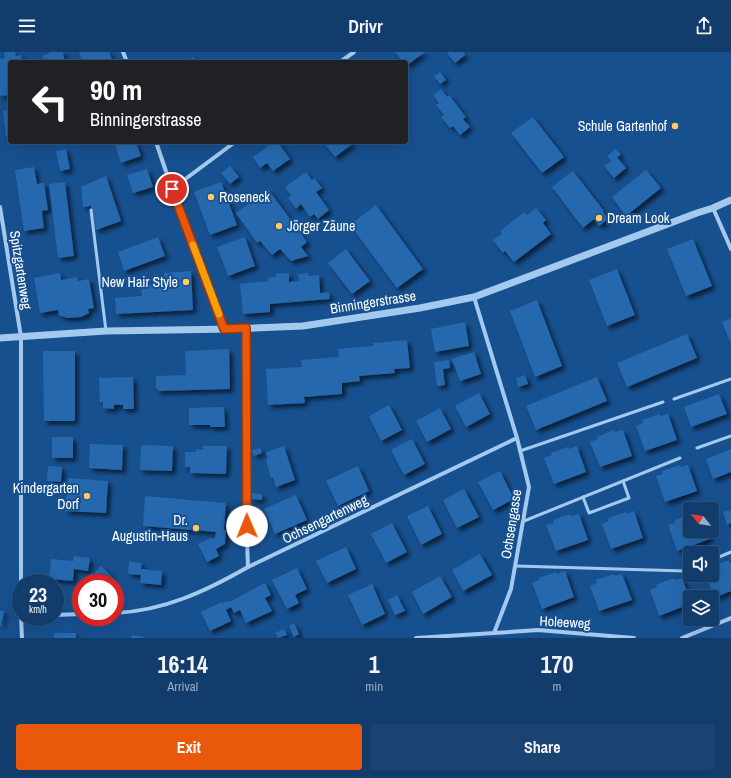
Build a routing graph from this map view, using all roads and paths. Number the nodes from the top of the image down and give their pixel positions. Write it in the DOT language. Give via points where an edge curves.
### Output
graph roads {
  1 [pos="354,52"];
  2 [pos="343,60"];
  3 [pos="157,144"];
  4 [pos="232,144"];
  5 [pos="172,189"];
  6 [pos="731,200"];
  7 [pos="0,207"];
  8 [pos="713,208"];
  9 [pos="91,210"];
  10 [pos="731,250"];
  11 [pos="474,297"];
  12 [pos="246,328"];
  13 [pos="224,329"];
  14 [pos="106,331"];
  15 [pos="21,337"];
  16 [pos="0,338"];
  17 [pos="731,379"];
  18 [pos="674,399"];
  19 [pos="663,402"];
  20 [pos="731,436"];
  21 [pos="517,438"];
  22 [pos="697,448"];
  23 [pos="520,452"];
  24 [pos="680,458"];
  25 [pos="622,481"];
  26 [pos="583,497"];
  27 [pos="524,520"];
  28 [pos="731,552"];
  29 [pos="719,557"];
  30 [pos="516,566"];
  31 [pos="248,567"];
  32 [pos="683,571"];
  33 [pos="21,574"];
  34 [pos="124,613"];
  35 [pos="731,618"];
  36 [pos="21,626"];
  37 [pos="494,633"];
  38 [pos="22,638"];
  39 [pos="416,638"];
  40 [pos="634,638"];
  41 [pos="682,638"];
  1 -- 2 [label="street"];
  3 -- 5 [label="street"];
  4 -- 5 [label="street"];
  5 -- 13 [label="street"];
  6 -- 8 [label="street, Binningerstrasse"];
  7 -- 15 [label="street, Spitzgartenweg"];
  8 -- 10 [label="street"];
  8 -- 11 [label="street, Binningerstrasse"];
  9 -- 14 [label="lane"];
  11 -- 12 [label="street, Binningerstrasse" via="303,326"];
  11 -- 21 [label="street, Ochsengasse"];
  12 -- 13 [label="street, Binningerstrasse"];
  12 -- 31 [label="street"];
  13 -- 14 [label="street, Binningerstrasse"];
  14 -- 15 [label="street, Binningerstrasse"];
  15 -- 16 [label="street, Binningerstrasse"];
  15 -- 33 [label="street, Spitzgartenweg"];
  17 -- 18 [label="lane"];
  19 -- 23 [label="lane"];
  20 -- 22 [label="lane"];
  21 -- 23 [label="street, Ochsengasse"];
  21 -- 31 [label="street, Ochsengartenweg"];
  23 -- 27 [label="street, Ochsengasse" via="529,487"];
  24 -- 25 [label="lane"];
  25 -- 26 [label="lane"];
  25 -- 26 [label="lane" via="629,498 589,513"];
  26 -- 27 [label="lane"];
  27 -- 30 [label="street, Ochsengasse"];
  28 -- 29 [label="lane"];
  30 -- 32 [label="lane"];
  30 -- 37 [label="street, Ochsengasse" via="511,589"];
  31 -- 34 [label="street, Ochsengartenweg" via="215,586 178,601 156,608"];
  35 -- 41 [label="street"];
  36 -- 38 [label="street"];
  37 -- 39 [label="street"];
  37 -- 40 [label="street, Holeeweg" via="538,630"];
}
